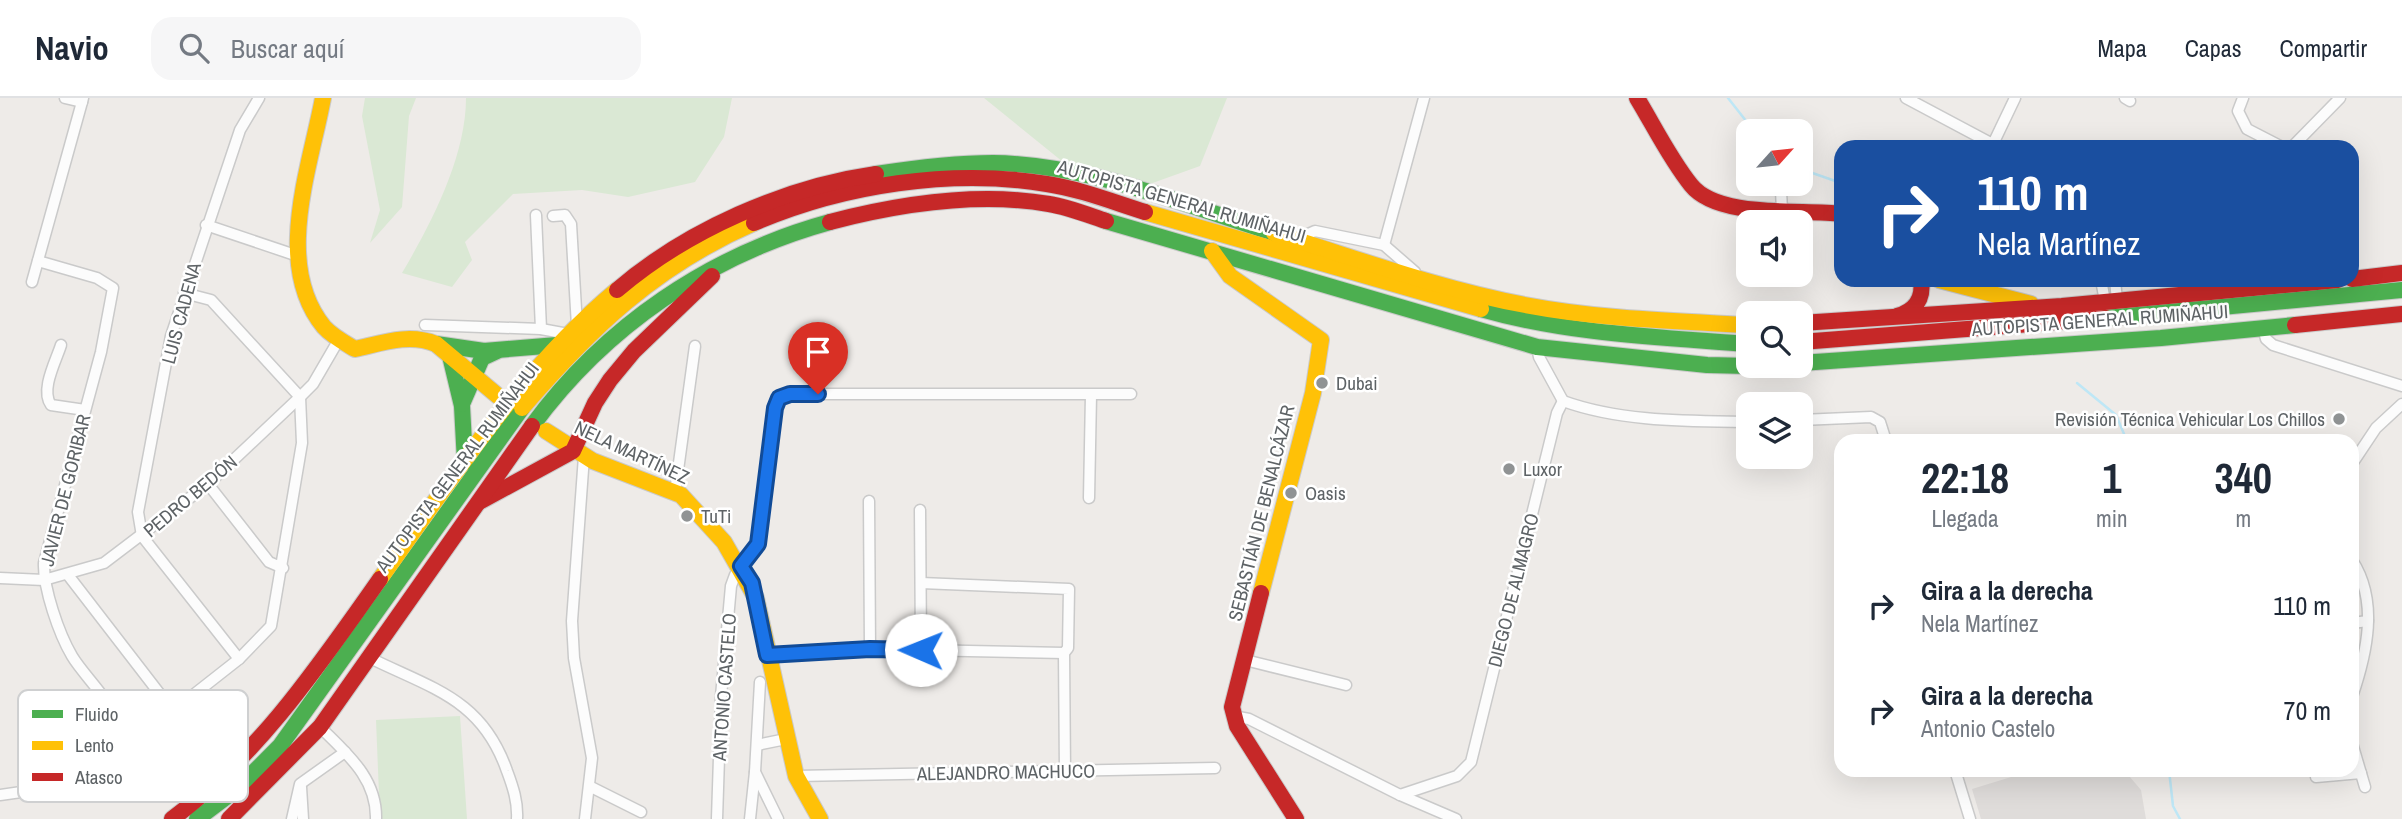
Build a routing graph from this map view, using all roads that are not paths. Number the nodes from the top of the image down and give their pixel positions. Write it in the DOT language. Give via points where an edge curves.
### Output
graph roads {
  1 [pos="65,98"];
  2 [pos="259,98"];
  3 [pos="323,98"];
  4 [pos="1424,98"];
  5 [pos="1637,98"];
  6 [pos="1906,98"];
  7 [pos="2015,98"];
  8 [pos="2243,98"];
  9 [pos="2340,98"];
  10 [pos="82,100"];
  11 [pos="1925,102"];
  12 [pos="1985,140"];
  13 [pos="1998,140"];
  14 [pos="2268,140"];
  15 [pos="2299,140"];
  16 [pos="1781,196"];
  17 [pos="1782,210"];
  18 [pos="1813,212"];
  19 [pos="1834,214"];
  20 [pos="536,215"];
  21 [pos="553,216"];
  22 [pos="206,225"];
  23 [pos="1296,240"];
  24 [pos="1384,245"];
  25 [pos="1212,251"];
  26 [pos="298,256"];
  27 [pos="38,261"];
  28 [pos="728,261"];
  29 [pos="2402,273"];
  30 [pos="1423,278"];
  31 [pos="2359,278"];
  32 [pos="32,282"];
  33 [pos="1921,287"];
  34 [pos="1963,287"];
  35 [pos="2202,287"];
  36 [pos="2402,290"];
  37 [pos="2113,292"];
  38 [pos="184,293"];
  39 [pos="2062,306"];
  40 [pos="2402,314"];
  41 [pos="1893,316"];
  42 [pos="1813,322"];
  43 [pos="1736,324"];
  44 [pos="425,325"];
  45 [pos="2263,328"];
  46 [pos="541,329"];
  47 [pos="567,335"];
  48 [pos="338,341"];
  49 [pos="1813,341"];
  50 [pos="1736,343"];
  51 [pos="436,344"];
  52 [pos="61,345"];
  53 [pos="695,346"];
  54 [pos="1537,347"];
  55 [pos="501,350"];
  56 [pos="450,356"];
  57 [pos="1813,362"];
  58 [pos="1736,366"];
  59 [pos="474,378"];
  60 [pos="2402,386"];
  61 [pos="1131,394"];
  62 [pos="1091,395"];
  63 [pos="498,396"];
  64 [pos="300,397"];
  65 [pos="1563,401"];
  66 [pos="2402,404"];
  67 [pos="462,405"];
  68 [pos="85,410"];
  69 [pos="1813,419"];
  70 [pos="1736,422"];
  71 [pos="546,431"];
  72 [pos="1884,434"];
  73 [pos="578,454"];
  74 [pos="2359,454"];
  75 [pos="465,462"];
  76 [pos="208,484"];
  77 [pos="675,492"];
  78 [pos="1089,498"];
  79 [pos="869,501"];
  80 [pos="477,503"];
  81 [pos="920,510"];
  82 [pos="142,536"];
  83 [pos="741,566"];
  84 [pos="284,568"];
  85 [pos="68,575"];
  86 [pos="2359,577"];
  87 [pos="0,578"];
  88 [pos="44,580"];
  89 [pos="921,583"];
  90 [pos="2368,621"];
  91 [pos="2359,622"];
  92 [pos="870,649"];
  93 [pos="921,650"];
  94 [pos="1064,653"];
  95 [pos="767,655"];
  96 [pos="370,658"];
  97 [pos="239,659"];
  98 [pos="1245,660"];
  99 [pos="2359,668"];
  100 [pos="760,682"];
  101 [pos="1346,685"];
  102 [pos="97,690"];
  103 [pos="157,690"];
  104 [pos="200,690"];
  105 [pos="1233,716"];
  106 [pos="320,727"];
  107 [pos="786,739"];
  108 [pos="757,745"];
  109 [pos="248,751"];
  110 [pos="345,752"];
  111 [pos="2359,767"];
  112 [pos="1215,768"];
  113 [pos="755,772"];
  114 [pos="1065,772"];
  115 [pos="2361,774"];
  116 [pos="796,776"];
  117 [pos="1957,777"];
  118 [pos="2327,777"];
  119 [pos="248,778"];
  120 [pos="2316,778"];
  121 [pos="300,784"];
  122 [pos="2365,787"];
  123 [pos="591,788"];
  124 [pos="18,792"];
  125 [pos="0,795"];
  126 [pos="1400,795"];
  127 [pos="248,801"];
  128 [pos="192,802"];
  129 [pos="219,802"];
  130 [pos="247,802"];
  131 [pos="641,812"];
  132 [pos="172,819"];
  133 [pos="197,819"];
  134 [pos="229,819"];
  135 [pos="292,819"];
  136 [pos="303,819"];
  137 [pos="376,819"];
  138 [pos="517,819"];
  139 [pos="585,819"];
  140 [pos="717,819"];
  141 [pos="750,819"];
  142 [pos="778,819"];
  143 [pos="820,819"];
  144 [pos="1296,819"];
  145 [pos="1456,819"];
  146 [pos="1970,819"];
  1 -- 10 [label="street"];
  2 -- 22 [label="street, LUIS CADENA" via="240,130"];
  3 -- 26 [label="main road"];
  4 -- 24 [label="street"];
  5 -- 17 [label="main road" via="1700,194 1731,207"];
  6 -- 11 [label="street"];
  7 -- 13 [label="street"];
  8 -- 14 [label="street" via="2238,111 2247,130"];
  9 -- 15 [label="street"];
  10 -- 27 [label="street"];
  11 -- 12 [label="street"];
  16 -- 17 [label="street"];
  18 -- 19 [label="main road"];
  20 -- 46 [label="street"];
  21 -- 47 [label="street" via="565,215 571,224"];
  22 -- 26 [label="street"];
  22 -- 38 [label="street, LUIS CADENA"];
  23 -- 24 [label="street" via="1315,231"];
  23 -- 30 [label="main road"];
  23 -- 47 [label="main road" via="1101,179 1044,167 995,163 908,167 859,175 763,203 662,257"];
  24 -- 30 [label="street"];
  25 -- 28 [label="main road, AUTOPISTA GENERAL RUMIÑAHUI" via="1049,204 1004,199 892,207 836,219"];
  25 -- 54 [label="main road, AUTOPISTA GENERAL RUMIÑAHUI"];
  25 -- 98 [label="main road, SEBASTIÁN DE BENALCÁZAR" via="1230,276 1321,340 1313,393"];
  26 -- 48 [label="main road" via="310,310"];
  27 -- 32 [label="street"];
  27 -- 68 [label="street, JAVIER DE GORIBAR" via="97,278 113,288"];
  28 -- 73 [label="main road" via="610,380 595,403"];
  28 -- 80 [label="main road, AUTOPISTA GENERAL RUMIÑAHUI" via="657,300 591,356 537,419"];
  29 -- 31 [label="main road"];
  30 -- 43 [label="main road" via="1524,305 1603,317"];
  33 -- 41 [label="main road" via="1915,308"];
  34 -- 39 [label="main road" via="2004,299"];
  35 -- 37 [label="main road"];
  36 -- 49 [label="main road, AUTOPISTA GENERAL RUMIÑAHUI"];
  37 -- 39 [label="main road"];
  38 -- 64 [label="street" via="211,300"];
  38 -- 82 [label="street, LUIS CADENA" via="138,512"];
  39 -- 41 [label="main road"];
  40 -- 45 [label="main road, AUTOPISTA GENERAL RUMIÑAHUI"];
  41 -- 42 [label="main road"];
  44 -- 46 [label="street"];
  45 -- 57 [label="main road, AUTOPISTA GENERAL RUMIÑAHUI"];
  45 -- 60 [label="street" via="2273,345"];
  46 -- 47 [label="street"];
  47 -- 55 [label="main road"];
  47 -- 75 [label="main road" via="533,371"];
  48 -- 51 [label="main road" via="360,349 402,338"];
  48 -- 64 [label="street, PEDRO BEDÓN"];
  50 -- 119 [label="main road, AUTOPISTA GENERAL RUMIÑAHUI" via="1601,333 1523,321 1049,184 987,177 952,180 866,190 796,208 705,247 646,283 561,363 522,408 280,746"];
  51 -- 55 [label="main road"];
  51 -- 56 [label="main road"];
  52 -- 68 [label="street" via="47,401"];
  53 -- 77 [label="street"];
  54 -- 58 [label="main road, AUTOPISTA GENERAL RUMIÑAHUI"];
  54 -- 65 [label="street"];
  55 -- 59 [label="main road" via="479,360"];
  56 -- 59 [label="main road"];
  56 -- 67 [label="main road"];
  59 -- 63 [label="main road"];
  59 -- 67 [label="main road" via="465,388"];
  61 -- 62 [label="street"];
  62 -- 78 [label="street"];
  62 -- 83 [label="street, ANTONIO CASTELO" via="790,394 779,398 758,544"];
  64 -- 76 [label="street, PEDRO BEDÓN"];
  64 -- 84 [label="street" via="302,443"];
  65 -- 70 [label="street" via="1610,413"];
  65 -- 126 [label="street, DIEGO DE ALMAGRO" via="1471,762 1457,776"];
  66 -- 74 [label="street" via="2376,428"];
  67 -- 75 [label="main road"];
  68 -- 88 [label="street, JAVIER DE GORIBAR" via="44,563"];
  69 -- 72 [label="street" via="1871,417 1880,422"];
  71 -- 73 [label="main road, NELA MARTÍNEZ"];
  73 -- 77 [label="main road, NELA MARTÍNEZ"];
  73 -- 80 [label="main road"];
  73 -- 123 [label="street" via="572,621 592,758"];
  75 -- 109 [label="main road" via="296,698"];
  76 -- 82 [label="street, PEDRO BEDÓN"];
  76 -- 84 [label="street" via="269,562"];
  77 -- 83 [label="main road, NELA MARTÍNEZ" via="688,501"];
  79 -- 92 [label="street"];
  80 -- 96 [label="main road, AUTOPISTA GENERAL RUMIÑAHUI"];
  81 -- 89 [label="street"];
  82 -- 85 [label="street, PEDRO BEDÓN" via="104,563"];
  82 -- 97 [label="street"];
  83 -- 95 [label="main road, NELA MARTÍNEZ" via="754,591"];
  83 -- 140 [label="street, ANTONIO CASTELO" via="731,586"];
  84 -- 97 [label="street" via="271,626"];
  85 -- 88 [label="street, PEDRO BEDÓN"];
  85 -- 103 [label="street"];
  86 -- 90 [label="street"];
  87 -- 88 [label="street, PEDRO BEDÓN"];
  88 -- 102 [label="street, JAVIER DE GORIBAR" via="70,653"];
  89 -- 93 [label="street"];
  89 -- 94 [label="street" via="1065,587 1070,593"];
  90 -- 91 [label="street"];
  90 -- 99 [label="street" via="2365,657"];
  92 -- 93 [label="street"];
  92 -- 95 [label="street"];
  93 -- 94 [label="street"];
  94 -- 114 [label="street"];
  95 -- 107 [label="main road, NELA MARTÍNEZ"];
  96 -- 106 [label="main road, AUTOPISTA GENERAL RUMIÑAHUI"];
  96 -- 138 [label="street" via="459,701 488,729 515,792"];
  97 -- 104 [label="street"];
  98 -- 101 [label="street"];
  98 -- 105 [label="main road, SEBASTIÁN DE BENALCÁZAR"];
  100 -- 108 [label="street"];
  105 -- 126 [label="street" via="1249,719"];
  105 -- 144 [label="main road"];
  106 -- 110 [label="street"];
  106 -- 127 [label="main road, AUTOPISTA GENERAL RUMIÑAHUI"];
  107 -- 108 [label="street"];
  107 -- 116 [label="main road, NELA MARTÍNEZ"];
  108 -- 113 [label="street"];
  110 -- 121 [label="street"];
  110 -- 137 [label="street" via="373,791"];
  111 -- 115 [label="street"];
  112 -- 114 [label="street, ALEJANDRO MACHUCO"];
  113 -- 141 [label="street"];
  113 -- 142 [label="street"];
  114 -- 116 [label="street, ALEJANDRO MACHUCO"];
  115 -- 122 [label="street"];
  116 -- 143 [label="main road, NELA MARTÍNEZ"];
  117 -- 146 [label="street"];
  118 -- 120 [label="street"];
  121 -- 135 [label="street"];
  121 -- 136 [label="street"];
  123 -- 131 [label="street"];
  123 -- 139 [label="street"];
  124 -- 125 [label="street, JAVIER DE GORIBAR"];
  126 -- 145 [label="street"];
  128 -- 132 [label="main road"];
  129 -- 133 [label="main road, AUTOPISTA GENERAL RUMIÑAHUI"];
  130 -- 134 [label="main road, AUTOPISTA GENERAL RUMIÑAHUI"];
}
